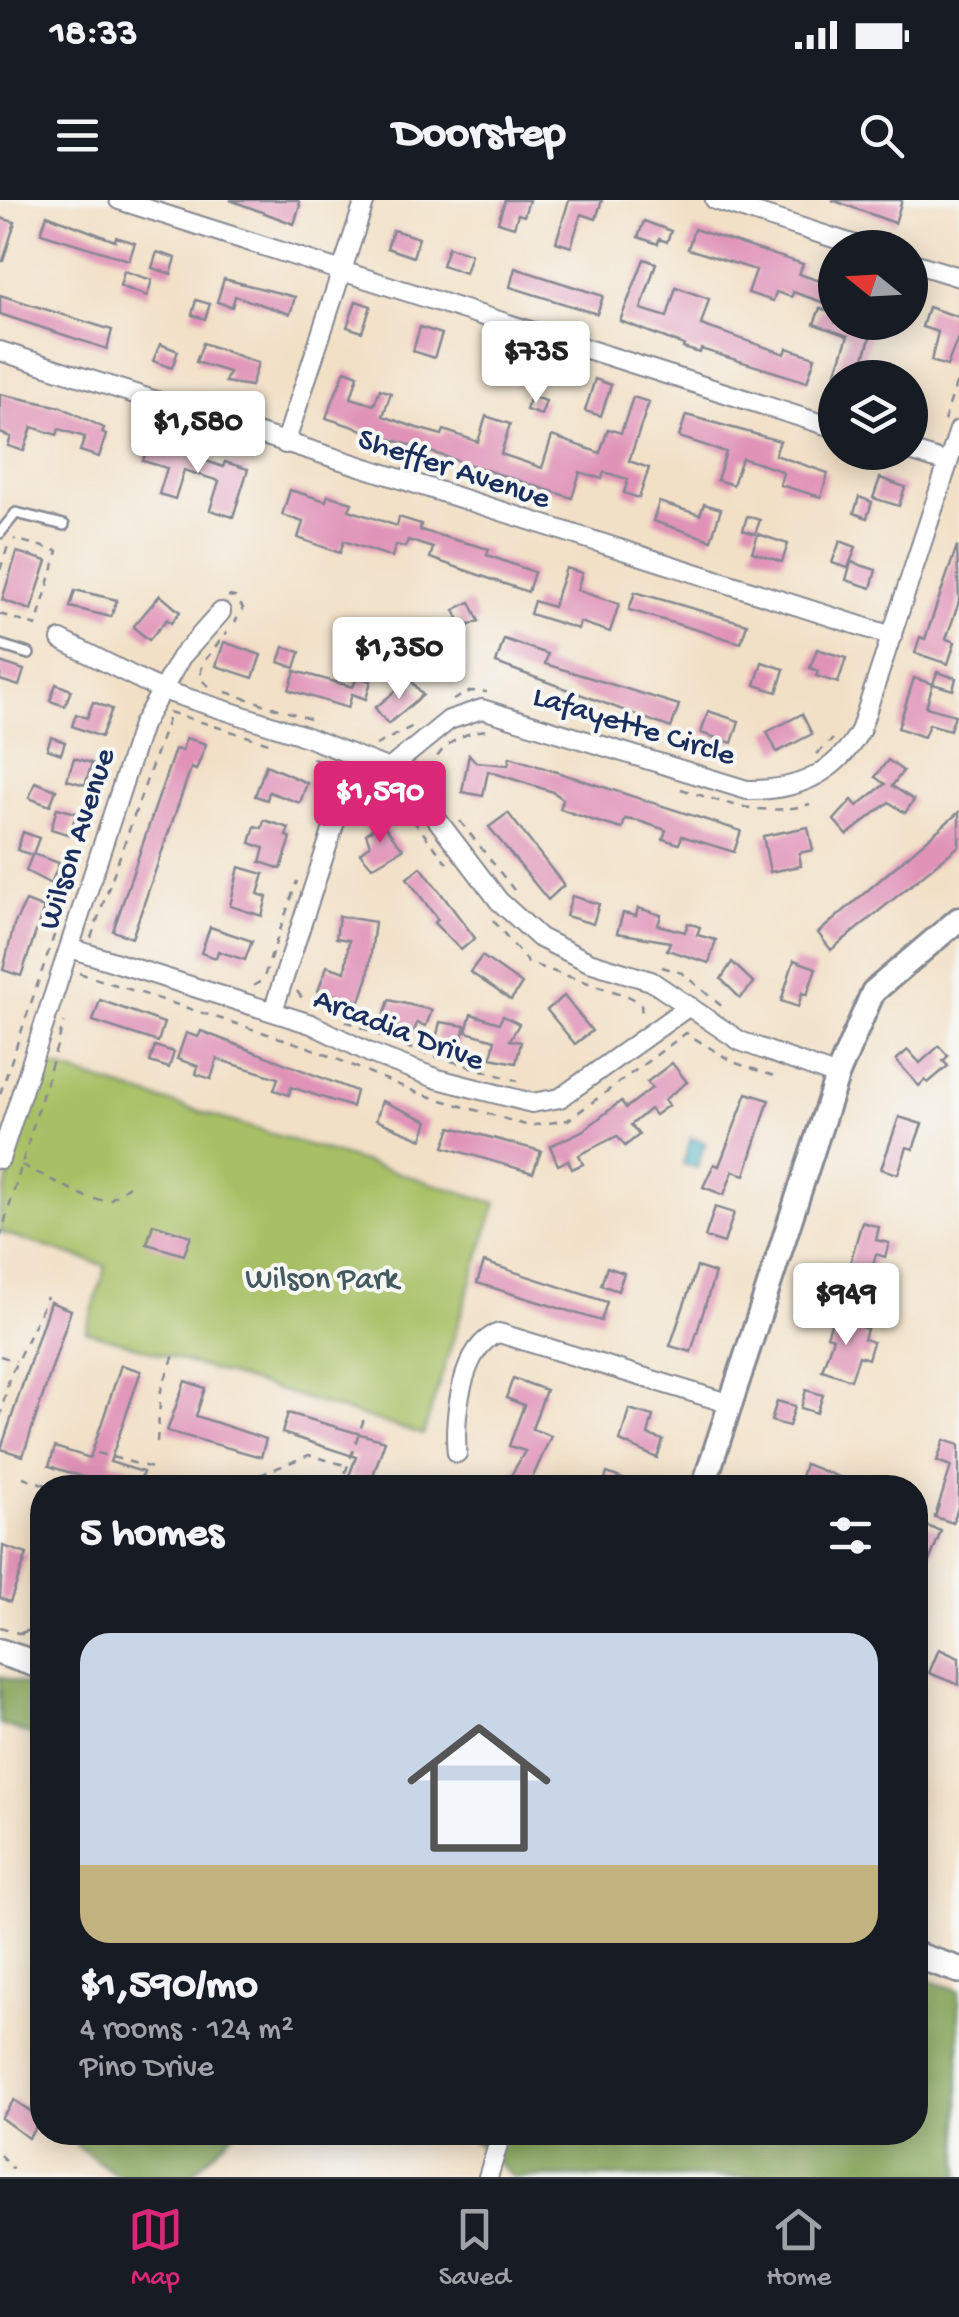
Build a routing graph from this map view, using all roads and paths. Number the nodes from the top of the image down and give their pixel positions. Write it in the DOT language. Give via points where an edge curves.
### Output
graph roads {
  1 [pos="119,200"];
  2 [pos="365,200"];
  3 [pos="715,200"];
  4 [pos="818,233"];
  5 [pos="928,268"];
  6 [pos="342,271"];
  7 [pos="959,277"];
  8 [pos="0,351"];
  9 [pos="818,423"];
  10 [pos="959,430"];
  11 [pos="285,444"];
  12 [pos="928,457"];
  13 [pos="948,464"];
  14 [pos="64,526"];
  15 [pos="0,533"];
  16 [pos="0,570"];
  17 [pos="221,612"];
  18 [pos="0,614"];
  19 [pos="892,636"];
  20 [pos="62,640"];
  21 [pos="0,645"];
  22 [pos="29,654"];
  23 [pos="155,698"];
  24 [pos="499,731"];
  25 [pos="272,744"];
  26 [pos="306,755"];
  27 [pos="356,758"];
  28 [pos="388,769"];
  29 [pos="350,778"];
  30 [pos="668,784"];
  31 [pos="434,786"];
  32 [pos="810,804"];
  33 [pos="456,815"];
  34 [pos="456,874"];
  35 [pos="299,875"];
  36 [pos="523,902"];
  37 [pos="492,918"];
  38 [pos="959,919"];
  39 [pos="70,948"];
  40 [pos="646,962"];
  41 [pos="251,988"];
  42 [pos="297,991"];
  43 [pos="689,1006"];
  44 [pos="317,1009"];
  45 [pos="273,1010"];
  46 [pos="333,1016"];
  47 [pos="732,1016"];
  48 [pos="640,1024"];
  49 [pos="837,1076"];
  50 [pos="521,1082"];
  51 [pos="0,1159"];
  52 [pos="21,1165"];
  53 [pos="128,1186"];
  54 [pos="47,1297"];
  55 [pos="174,1354"];
  56 [pos="0,1356"];
  57 [pos="17,1362"];
  58 [pos="731,1404"];
  59 [pos="366,1413"];
  60 [pos="0,1418"];
  61 [pos="157,1442"];
  62 [pos="98,1453"];
  63 [pos="457,1453"];
  64 [pos="348,1466"];
  65 [pos="152,1468"];
  66 [pos="260,1475"];
  67 [pos="345,1475"];
  68 [pos="708,1475"];
  69 [pos="23,1476"];
  70 [pos="30,1479"];
  71 [pos="0,1628"];
  72 [pos="30,1630"];
  73 [pos="20,1634"];
  74 [pos="30,1637"];
  75 [pos="0,1652"];
  76 [pos="30,1662"];
  77 [pos="928,1960"];
  78 [pos="959,1970"];
  79 [pos="498,2145"];
  80 [pos="0,2155"];
  81 [pos="12,2168"];
  82 [pos="488,2177"];
  1 -- 6 [label="street"];
  2 -- 6 [label="street"];
  3 -- 4 [label="street"];
  5 -- 7 [label="street"];
  6 -- 9 [label="street"];
  6 -- 11 [label="street"];
  8 -- 11 [label="street, Sheffer Avenue"];
  10 -- 13 [label="street"];
  11 -- 19 [label="street, Sheffer Avenue"];
  12 -- 13 [label="street"];
  13 -- 19 [label="street"];
  14 -- 15 [label="lane" via="16,514"];
  16 -- 18 [label="path" via="10,539 58,551 36,626"];
  17 -- 23 [label="street, Wilson Avenue"];
  19 -- 28 [label="street, Lafayette Circle" via="860,731 833,766 799,785 747,790 482,709 448,720"];
  20 -- 23 [label="street"];
  21 -- 22 [label="lane"];
  23 -- 25 [label="path"];
  23 -- 27 [label="street" via="299,734"];
  23 -- 39 [label="street, Wilson Avenue"];
  24 -- 31 [label="path" via="466,734 432,761"];
  26 -- 29 [label="path"];
  27 -- 28 [label="street"];
  27 -- 29 [label="street"];
  28 -- 43 [label="street" via="413,788 499,901 540,938 651,981"];
  29 -- 34 [label="path" via="390,791"];
  29 -- 45 [label="street"];
  30 -- 32 [label="path" via="743,808 780,812"];
  33 -- 36 [label="path"];
  35 -- 41 [label="path" via="263,980"];
  37 -- 48 [label="path" via="528,963 642,1003"];
  38 -- 49 [label="street" via="874,992"];
  39 -- 45 [label="street, Arcadia Drive"];
  39 -- 51 [label="street, Wilson Avenue"];
  40 -- 47 [label="path" via="682,974"];
  42 -- 44 [label="path" via="301,1002"];
  43 -- 45 [label="street, Arcadia Drive" via="560,1098 532,1103 438,1079"];
  43 -- 49 [label="street" via="740,1041"];
  46 -- 50 [label="path" via="414,1050"];
  49 -- 58 [label="street"];
  52 -- 53 [label="path" via="88,1198 108,1201"];
  54 -- 57 [label="path"];
  55 -- 61 [label="path" via="160,1390"];
  56 -- 57 [label="path"];
  57 -- 60 [label="path"];
  58 -- 63 [label="street" via="499,1333 474,1355 453,1418"];
  58 -- 68 [label="street"];
  59 -- 64 [label="path"];
  62 -- 65 [label="path"];
  64 -- 66 [label="path" via="309,1455"];
  64 -- 67 [label="path"];
  69 -- 70 [label="path"];
  71 -- 73 [label="path"];
  72 -- 73 [label="path"];
  73 -- 74 [label="path"];
  75 -- 76 [label="main road"];
  77 -- 78 [label="main road"];
  79 -- 82 [label="street"];
  80 -- 81 [label="path"];
}
